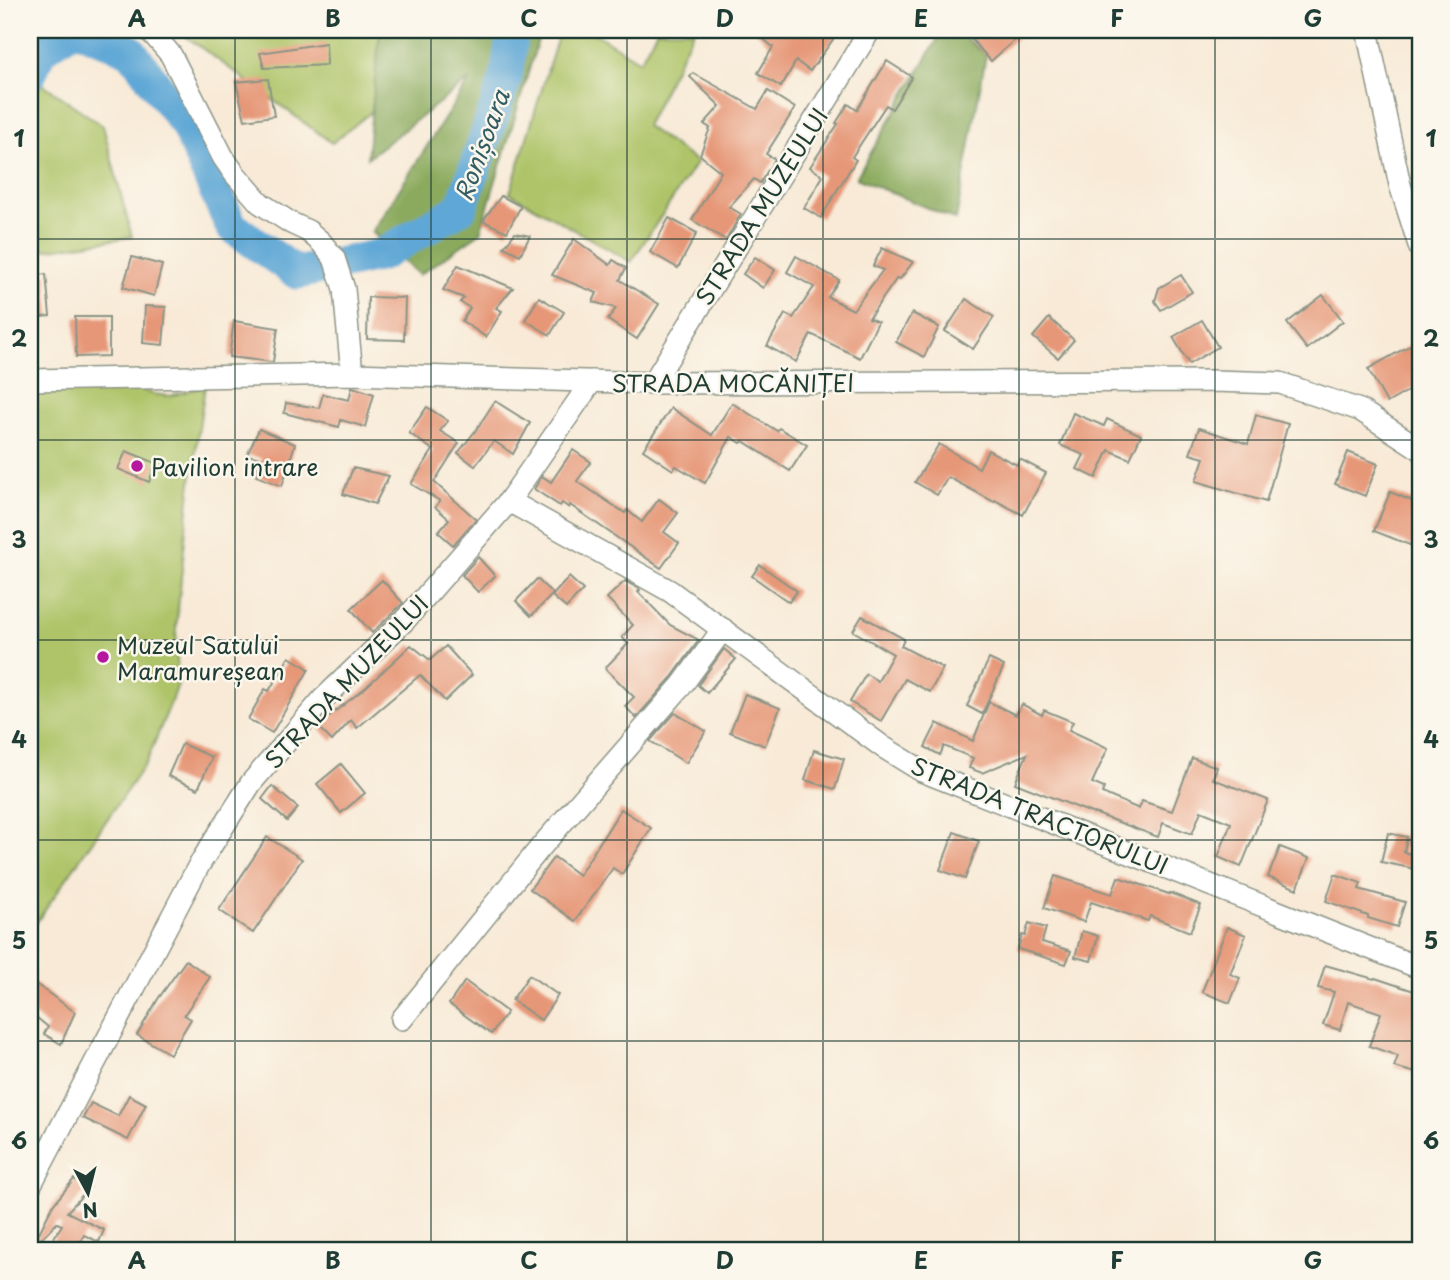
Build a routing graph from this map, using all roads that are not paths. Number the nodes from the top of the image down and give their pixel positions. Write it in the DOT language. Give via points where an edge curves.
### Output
graph roads {
  1 [pos="147,30"];
  2 [pos="870,30"];
  3 [pos="1367,30"];
  4 [pos="1420,248"];
  5 [pos="352,374"];
  6 [pos="30,380"];
  7 [pos="592,381"];
  8 [pos="653,383"];
  9 [pos="1420,449"];
  10 [pos="509,501"];
  11 [pos="723,629"];
  12 [pos="1420,968"];
  13 [pos="402,1019"];
  14 [pos="30,1186"];
  1 -- 5 [label="street" via="171,55 234,173 260,203 307,231 334,258 344,289"];
  2 -- 8 [label="street, STRADA MUZEULUI"];
  3 -- 4 [label="street" via="1400,185"];
  5 -- 6 [label="street, STRADA MOCĂNIȚEI"];
  5 -- 7 [label="street, STRADA MOCĂNIȚEI"];
  7 -- 8 [label="street, STRADA MOCĂNIȚEI"];
  7 -- 10 [label="street, STRADA MUZEULUI"];
  8 -- 9 [label="street, STRADA MOCĂNIȚEI" via="1280,383 1360,410"];
  10 -- 11 [label="street, STRADA TRACTORULUI" via="670,591"];
  10 -- 14 [label="street, STRADA MUZEULUI" via="405,620 323,699 251,783 200,865"];
  11 -- 12 [label="street, STRADA TRACTORULUI" via="922,771"];
  11 -- 13 [label="street" via="682,685 540,848"];
}
